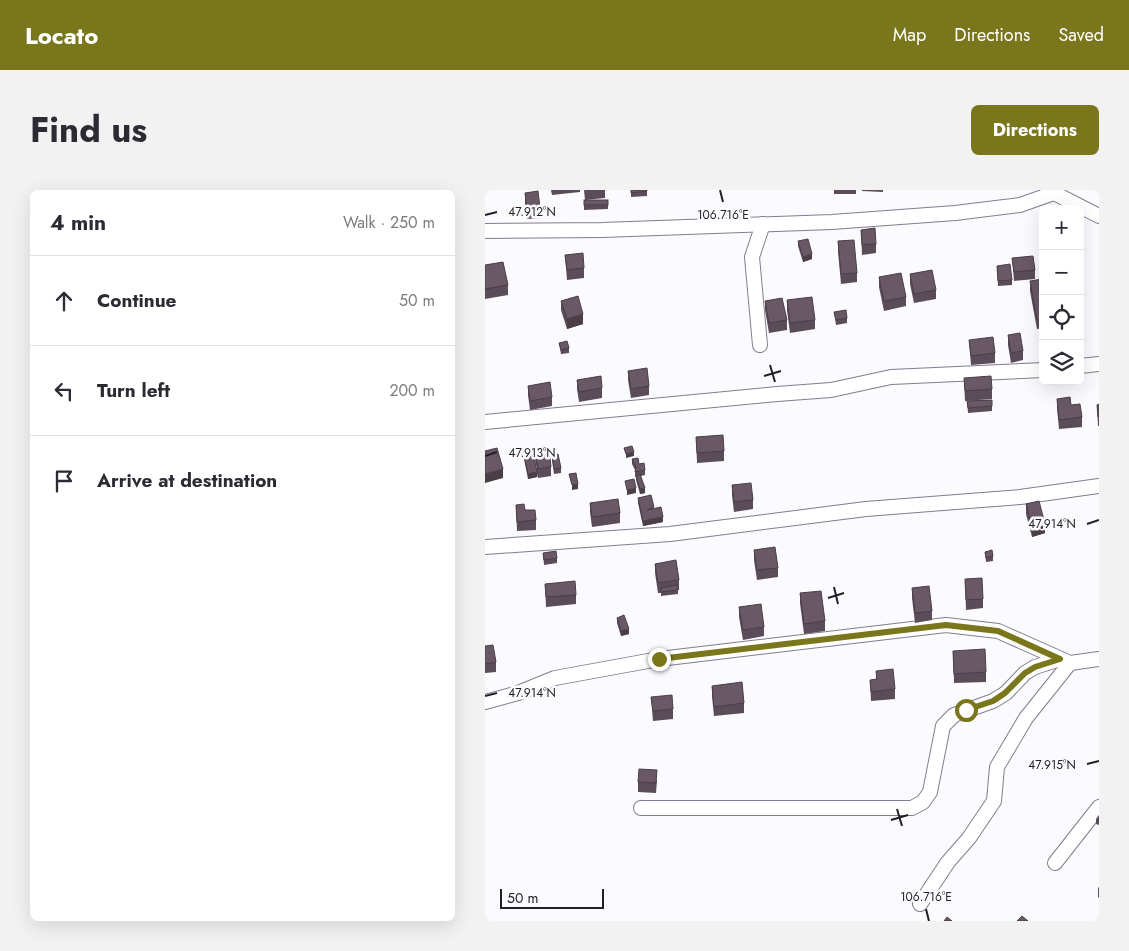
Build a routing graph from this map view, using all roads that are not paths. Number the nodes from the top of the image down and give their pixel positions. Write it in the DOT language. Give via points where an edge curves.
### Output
graph roads {
  1 [pos="1053,191"];
  2 [pos="1099,216"];
  3 [pos="763,224"];
  4 [pos="485,231"];
  5 [pos="760,346"];
  6 [pos="1099,364"];
  7 [pos="1084,366"];
  8 [pos="1039,370"];
  9 [pos="485,422"];
  10 [pos="1099,486"];
  11 [pos="485,547"];
  12 [pos="1099,658"];
  13 [pos="1065,661"];
  14 [pos="485,702"];
  15 [pos="1099,807"];
  16 [pos="641,808"];
  17 [pos="1055,863"];
  18 [pos="920,904"];
  1 -- 2 [label="street"];
  1 -- 3 [label="street" via="1020,205 955,213"];
  3 -- 4 [label="street"];
  3 -- 5 [label="street" via="752,257"];
  6 -- 7 [label="street"];
  8 -- 9 [label="street" via="891,377 831,390"];
  10 -- 11 [label="street" via="1020,496 866,508 670,534"];
  12 -- 13 [label="street"];
  13 -- 14 [label="street" via="998,631 946,625 659,659 555,678 519,693"];
  13 -- 16 [label="street" via="1035,667 993,701 954,715 943,726 931,792 923,802 911,808"];
  13 -- 18 [label="street" via="997,767 994,800"];
  15 -- 17 [label="street"];
}
